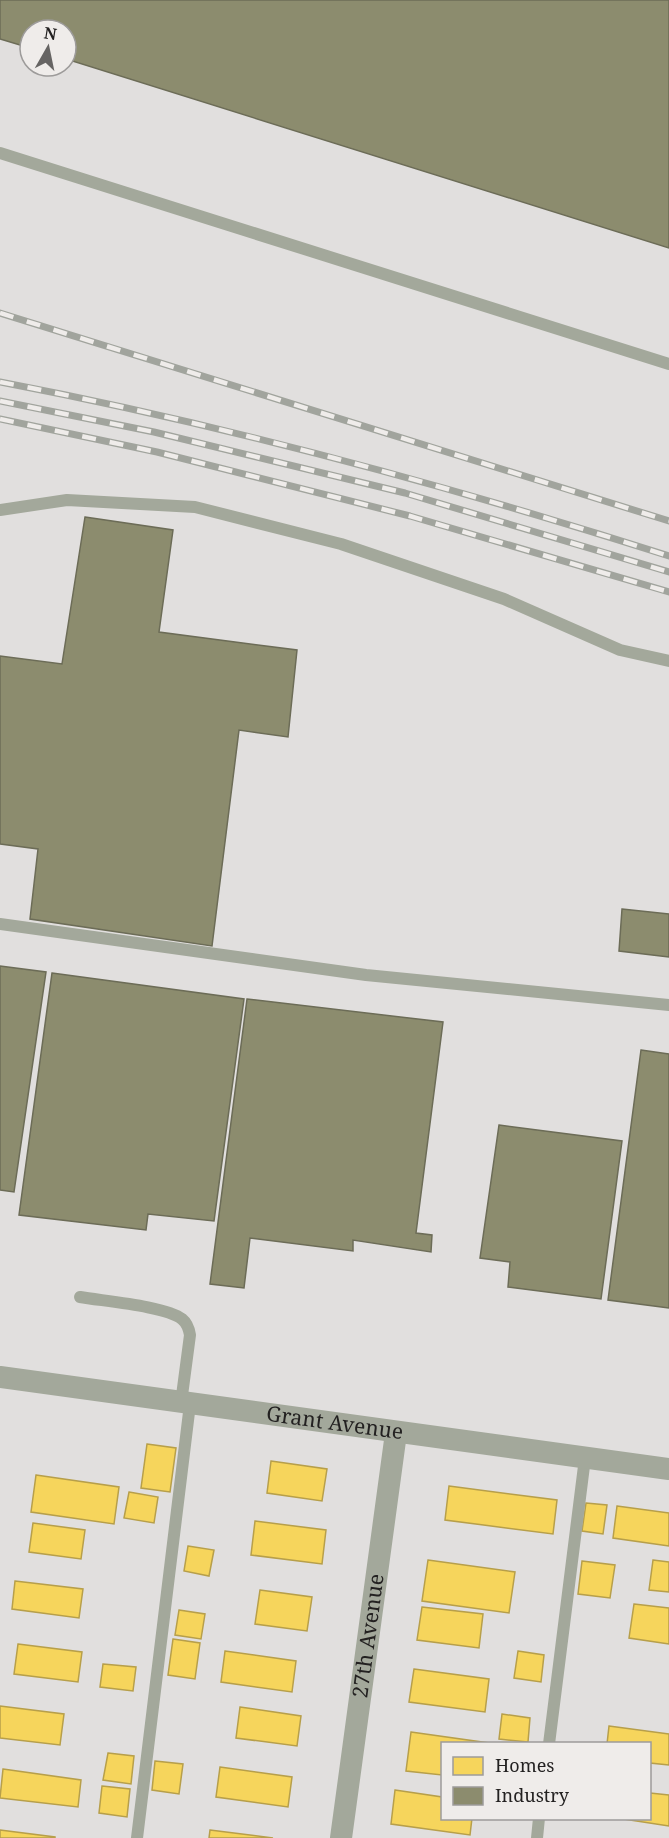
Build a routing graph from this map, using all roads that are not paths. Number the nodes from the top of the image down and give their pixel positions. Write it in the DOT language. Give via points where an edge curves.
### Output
graph roads {
  1 [pos="0,153"];
  2 [pos="669,364"];
  3 [pos="0,510"];
  4 [pos="669,661"];
  5 [pos="0,924"];
  6 [pos="669,1005"];
  7 [pos="80,1297"];
  8 [pos="0,1377"];
  9 [pos="186,1403"];
  10 [pos="396,1433"];
  11 [pos="585,1458"];
  12 [pos="669,1469"];
  13 [pos="549,1742"];
  14 [pos="539,1820"];
  15 [pos="137,1838"];
  16 [pos="341,1838"];
  17 [pos="537,1838"];
  1 -- 2 [label="lane"];
  3 -- 4 [label="lane" via="67,500 195,507 341,544 504,599 620,650"];
  5 -- 6 [label="lane" via="366,975"];
  7 -- 9 [label="lane" via="157,1310 182,1319 190,1335"];
  8 -- 9 [label="street, Grant Avenue"];
  9 -- 10 [label="street, Grant Avenue"];
  9 -- 15 [label="lane"];
  10 -- 11 [label="street, Grant Avenue"];
  10 -- 16 [label="street, 27th Avenue"];
  11 -- 12 [label="street, Grant Avenue"];
  11 -- 13 [label="lane"];
  14 -- 17 [label="lane"];
}
